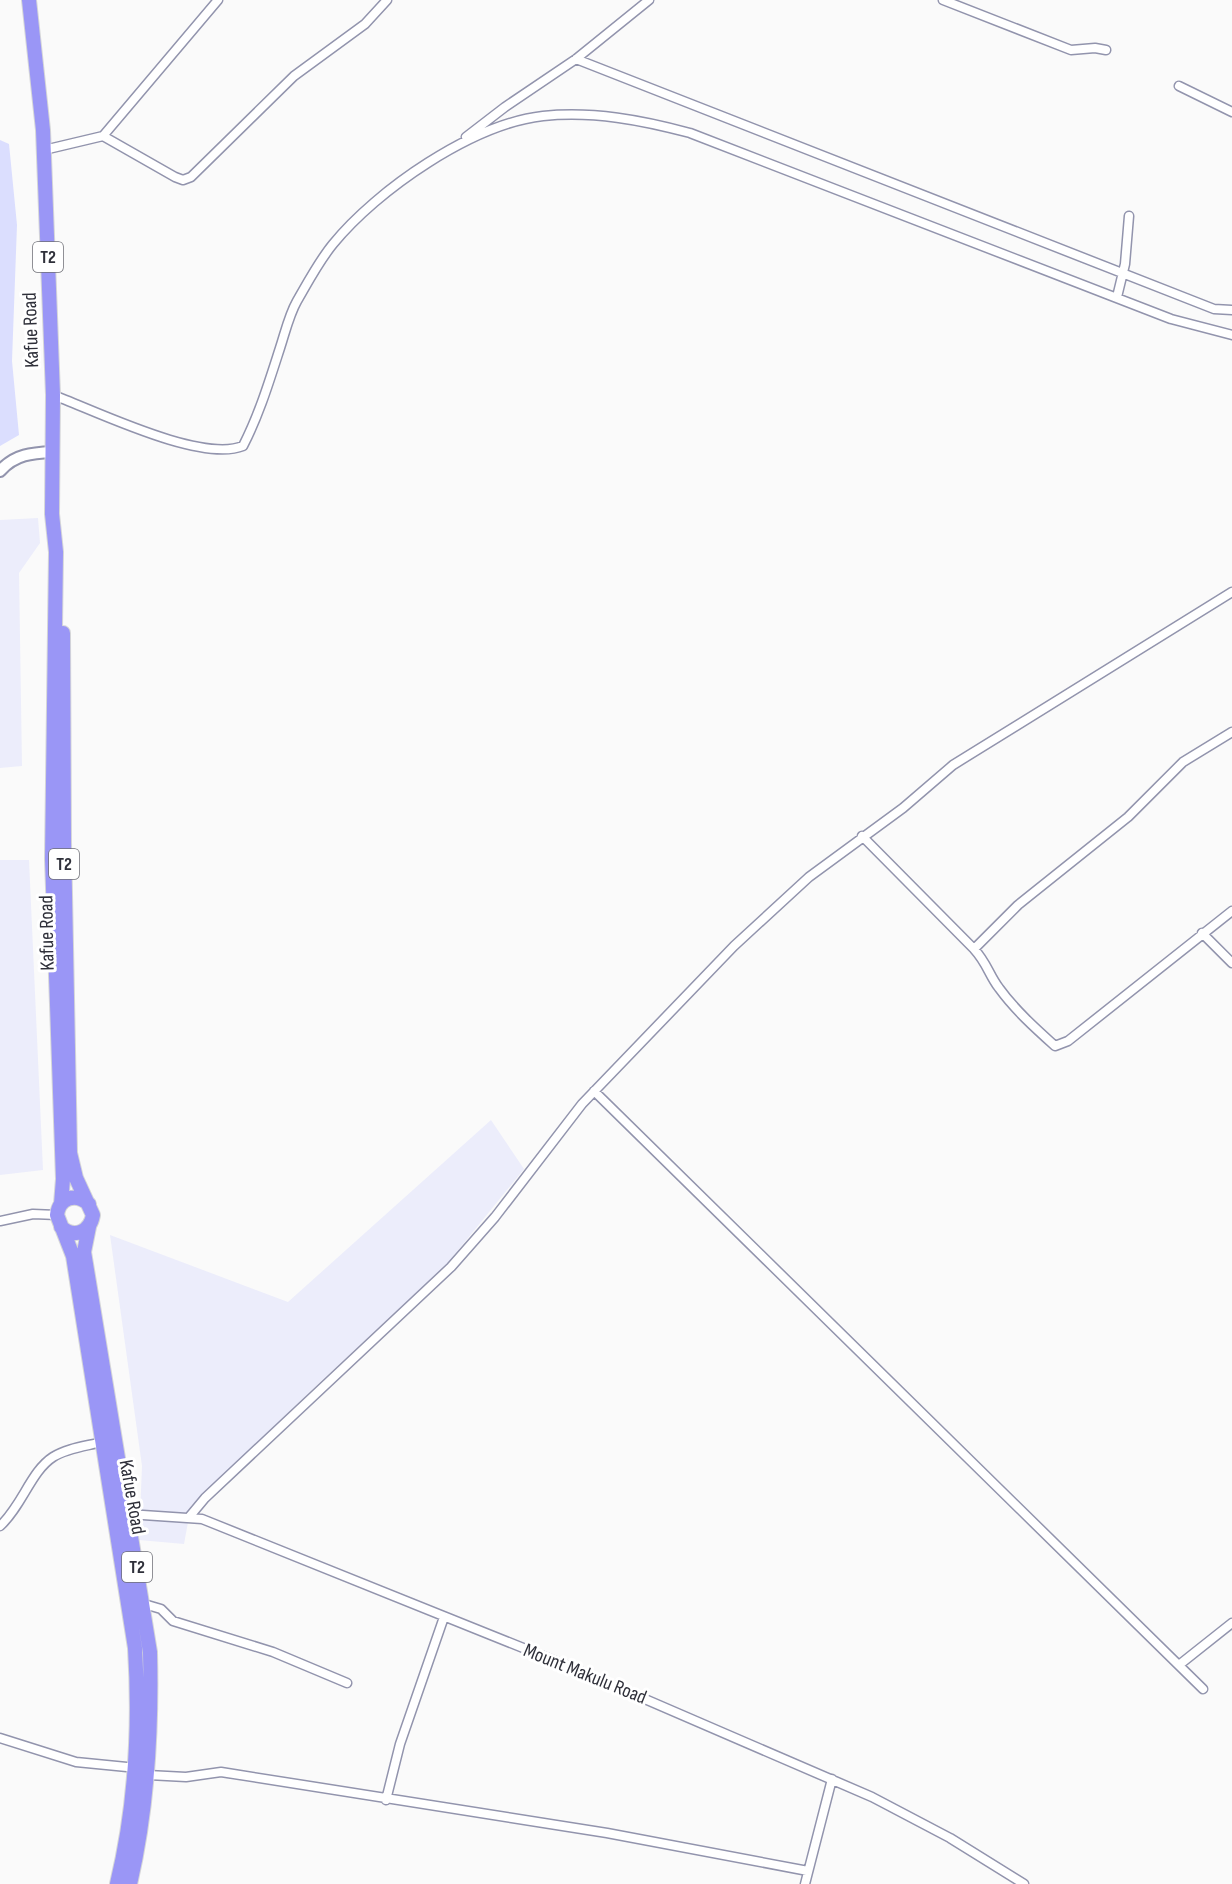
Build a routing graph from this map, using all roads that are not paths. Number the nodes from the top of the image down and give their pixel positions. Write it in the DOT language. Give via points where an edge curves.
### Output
graph roads {
  1 [pos="29,0"];
  2 [pos="218,0"];
  3 [pos="387,0"];
  4 [pos="943,0"];
  5 [pos="645,2"];
  6 [pos="1106,50"];
  7 [pos="576,59"];
  8 [pos="1179,86"];
  9 [pos="505,106"];
  10 [pos="1232,112"];
  11 [pos="516,122"];
  12 [pos="103,136"];
  13 [pos="459,143"];
  14 [pos="44,150"];
  15 [pos="1129,216"];
  16 [pos="1123,273"];
  17 [pos="1117,297"];
  18 [pos="1232,310"];
  19 [pos="1232,335"];
  20 [pos="53,394"];
  21 [pos="53,452"];
  22 [pos="0,471"];
  23 [pos="56,552"];
  24 [pos="1232,592"];
  25 [pos="1232,732"];
  26 [pos="862,836"];
  27 [pos="1232,911"];
  28 [pos="1202,933"];
  29 [pos="974,949"];
  30 [pos="1232,963"];
  31 [pos="594,1091"];
  32 [pos="89,1204"];
  33 [pos="59,1215"];
  34 [pos="0,1221"];
  35 [pos="89,1227"];
  36 [pos="102,1442"];
  37 [pos="128,1514"];
  38 [pos="190,1516"];
  39 [pos="0,1526"];
  40 [pos="144,1604"];
  41 [pos="444,1617"];
  42 [pos="1232,1623"];
  43 [pos="1179,1665"];
  44 [pos="347,1683"];
  45 [pos="1203,1689"];
  46 [pos="0,1738"];
  47 [pos="142,1772"];
  48 [pos="832,1779"];
  49 [pos="386,1800"];
  50 [pos="808,1871"];
  51 [pos="805,1883"];
  52 [pos="117,1884"];
  53 [pos="130,1884"];
  54 [pos="816,1884"];
  55 [pos="1024,1884"];
  1 -- 14 [label="highway, Kafue Road / T2"];
  2 -- 12 [label="street"];
  3 -- 12 [label="street" via="365,24 294,76 191,177 175,177"];
  4 -- 6 [label="street" via="1071,51"];
  5 -- 7 [label="street"];
  7 -- 9 [label="street"];
  7 -- 16 [label="street"];
  8 -- 10 [label="street"];
  9 -- 11 [label="street" via="504,119"];
  9 -- 13 [label="street"];
  11 -- 13 [label="street"];
  11 -- 17 [label="street" via="542,116 612,116 681,131"];
  12 -- 14 [label="street"];
  13 -- 20 [label="street" via="374,204 332,245 295,304 243,446 221,450 166,438"];
  14 -- 20 [label="highway, Kafue Road / T2"];
  15 -- 16 [label="street"];
  16 -- 17 [label="street"];
  16 -- 18 [label="street" via="1214,309"];
  17 -- 19 [label="street" via="1171,319"];
  20 -- 21 [label="highway, Kafue Road / T2"];
  21 -- 22 [label="street" via="27,454"];
  21 -- 23 [label="highway, Kafue Road / T2"];
  23 -- 32 [label="highway, Kafue Road / T2" via="62,561 70,1153 76,1178"];
  23 -- 33 [label="highway, Kafue Road / T2" via="52,859 63,1179"];
  24 -- 26 [label="street" via="952,765 903,808"];
  25 -- 29 [label="street" via="1183,762 1128,817 1018,905"];
  26 -- 29 [label="street"];
  26 -- 31 [label="street" via="755,925"];
  27 -- 28 [label="street"];
  28 -- 29 [label="street" via="1068,1041 1055,1046 1006,999"];
  28 -- 30 [label="street"];
  31 -- 38 [label="street" via="451,1267 205,1497"];
  31 -- 43 [label="street"];
  32 -- 33 [label="highway" via="71,1197"];
  32 -- 35 [label="highway" via="93,1215"];
  33 -- 34 [label="street" via="16,1215"];
  33 -- 35 [label="highway" via="75,1233"];
  33 -- 36 [label="highway, Kafue Road / T2" via="73,1257"];
  35 -- 37 [label="highway, Kafue Road / T2" via="84,1252"];
  36 -- 39 [label="street" via="66,1451 48,1461 21,1503"];
  36 -- 47 [label="highway, Kafue Road / T2" via="135,1648"];
  37 -- 38 [label="street, Mount Makulu Road"];
  37 -- 40 [label="highway, Kafue Road / T2"];
  38 -- 41 [label="street, Mount Makulu Road" via="287,1551"];
  40 -- 44 [label="street" via="161,1609 173,1622 273,1652"];
  40 -- 47 [label="highway, Kafue Road / T2" via="151,1712"];
  41 -- 48 [label="street, Mount Makulu Road"];
  41 -- 49 [label="street" via="400,1744"];
  42 -- 43 [label="street"];
  43 -- 45 [label="street"];
  46 -- 47 [label="street" via="76,1762"];
  47 -- 49 [label="street" via="186,1777 221,1772"];
  47 -- 52 [label="highway, Kafue Road / T2"];
  47 -- 53 [label="highway, Kafue Road / T2" via="144,1813"];
  48 -- 50 [label="street"];
  48 -- 55 [label="street, Mount Makulu Road" via="950,1838"];
  49 -- 50 [label="street" via="585,1829"];
  50 -- 51 [label="street"];
  51 -- 54 [label="street"];
}
